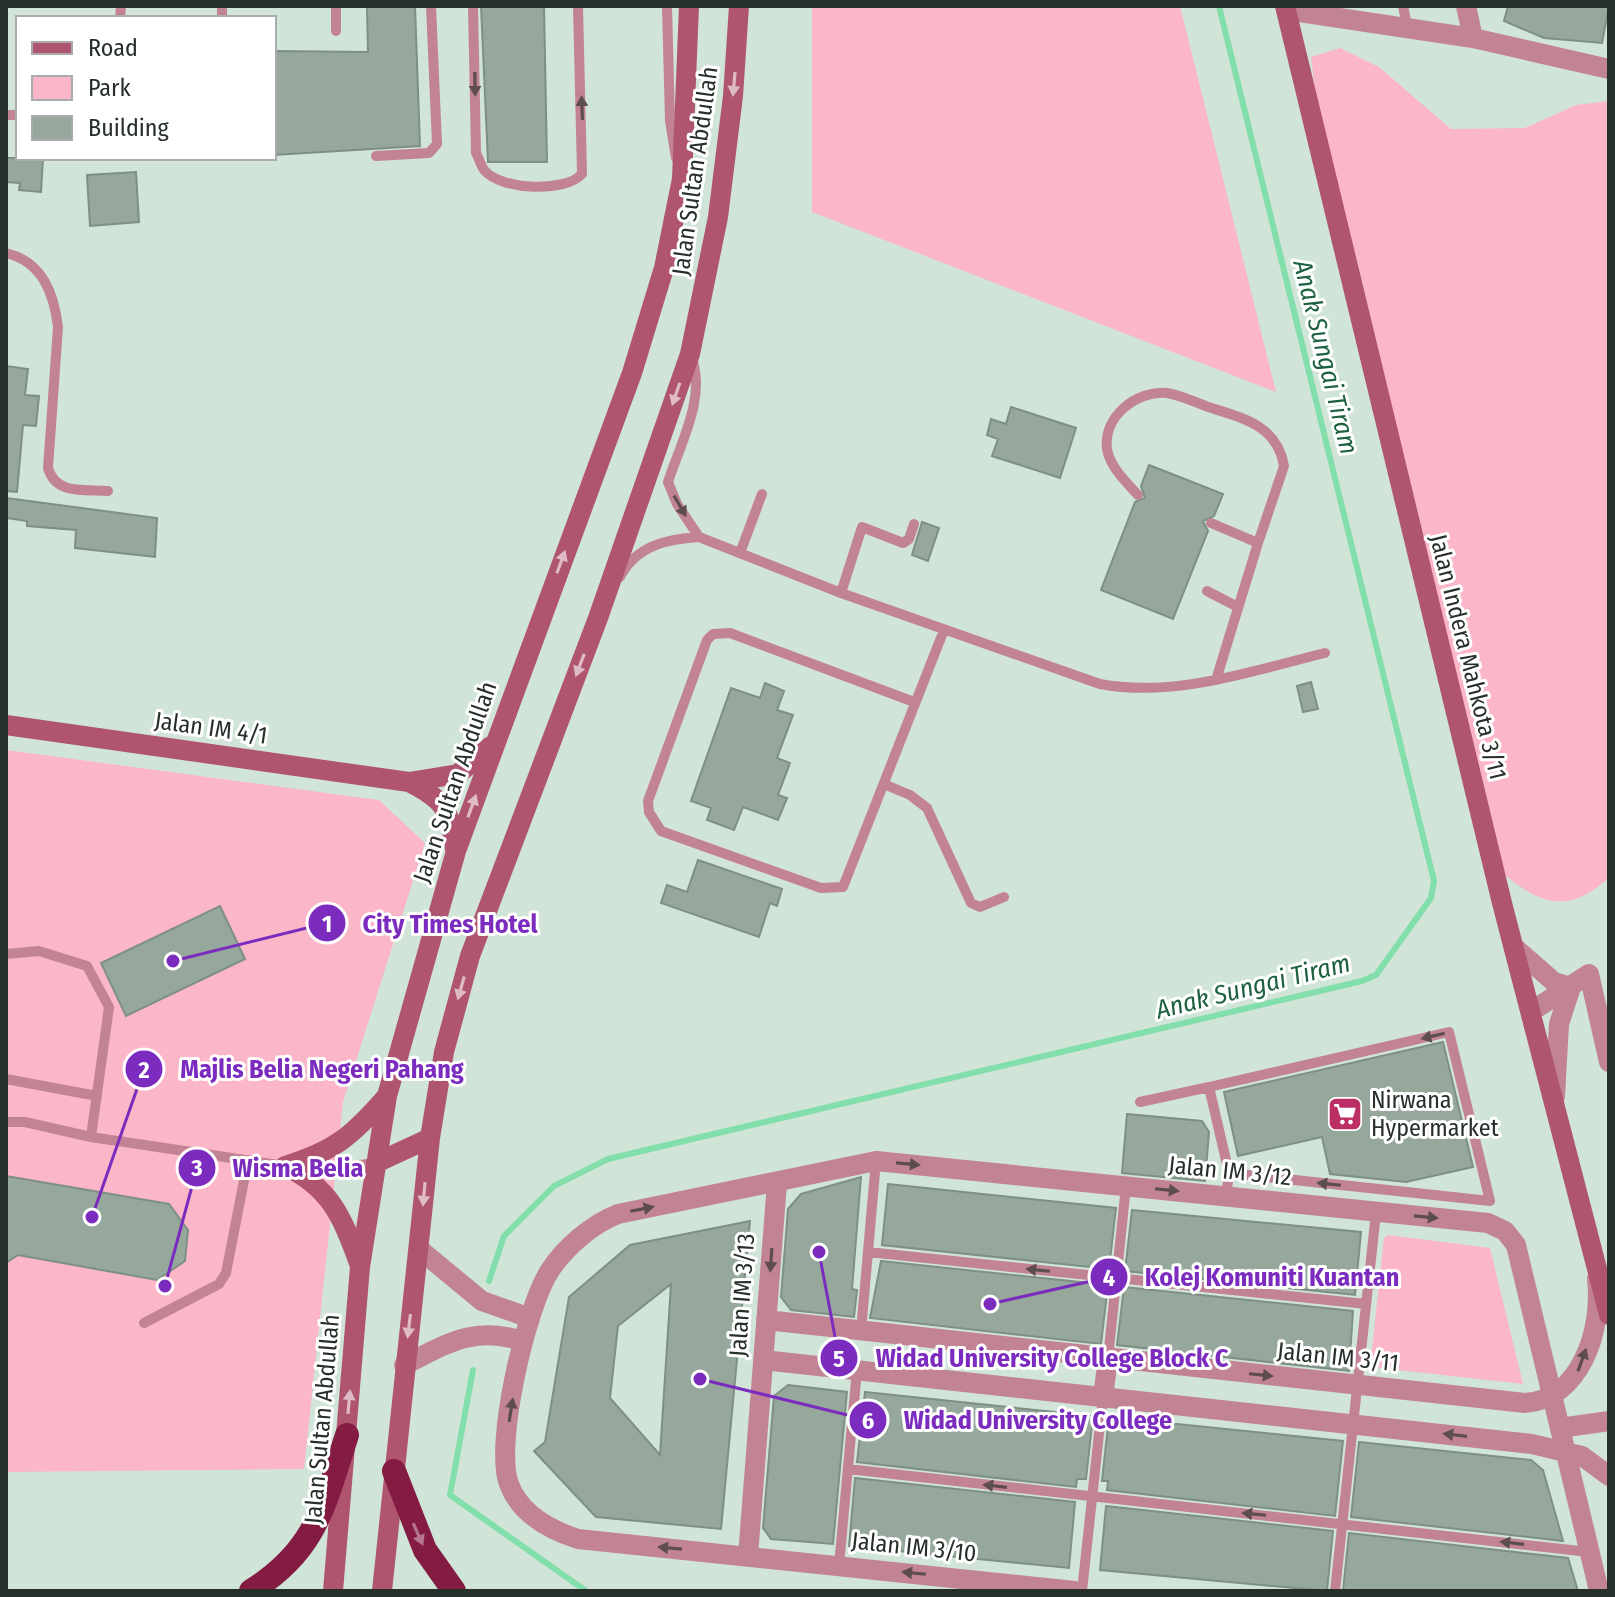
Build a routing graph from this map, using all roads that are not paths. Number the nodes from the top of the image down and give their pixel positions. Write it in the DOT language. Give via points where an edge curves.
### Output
graph roads {
  1 [pos="336,6"];
  2 [pos="431,6"];
  3 [pos="473,6"];
  4 [pos="578,6"];
  5 [pos="667,6"];
  6 [pos="689,6"];
  7 [pos="739,6"];
  8 [pos="1466,6"];
  9 [pos="1285,8"];
  10 [pos="1325,10"];
  11 [pos="1405,16"];
  12 [pos="336,31"];
  13 [pos="1473,38"];
  14 [pos="1609,69"];
  15 [pos="376,156"];
  16 [pos="682,179"];
  17 [pos="6,253"];
  18 [pos="690,354"];
  19 [pos="108,491"];
  20 [pos="762,494"];
  21 [pos="1138,495"];
  22 [pos="1211,523"];
  23 [pos="914,524"];
  24 [pos="699,537"];
  25 [pos="1258,543"];
  26 [pos="740,553"];
  27 [pos="1207,591"];
  28 [pos="841,593"];
  29 [pos="1236,606"];
  30 [pos="598,618"];
  31 [pos="944,630"];
  32 [pos="1325,653"];
  33 [pos="1216,680"];
  34 [pos="914,702"];
  35 [pos="6,725"];
  36 [pos="495,741"];
  37 [pos="409,782"];
  38 [pos="886,785"];
  39 [pos="456,851"];
  40 [pos="1004,897"];
  41 [pos="1514,947"];
  42 [pos="6,954"];
  43 [pos="1571,987"];
  44 [pos="1532,1011"];
  45 [pos="1609,1062"];
  46 [pos="6,1079"];
  47 [pos="1209,1087"];
  48 [pos="97,1096"];
  49 [pos="387,1096"];
  50 [pos="1555,1097"];
  51 [pos="1140,1102"];
  52 [pos="6,1122"];
  53 [pos="91,1137"];
  54 [pos="430,1138"];
  55 [pos="248,1160"];
  56 [pos="876,1161"];
  57 [pos="376,1163"];
  58 [pos="285,1166"];
  59 [pos="1229,1173"];
  60 [pos="777,1183"];
  61 [pos="1126,1186"];
  62 [pos="1226,1197"];
  63 [pos="1376,1213"];
  64 [pos="419,1249"];
  65 [pos="1594,1251"];
  66 [pos="868,1252"];
  67 [pos="360,1267"];
  68 [pos="1116,1278"];
  69 [pos="1366,1304"];
  70 [pos="1609,1315"];
  71 [pos="530,1318"];
  72 [pos="766,1320"];
  73 [pos="144,1323"];
  74 [pos="861,1331"];
  75 [pos="522,1341"];
  76 [pos="1108,1358"];
  77 [pos="763,1360"];
  78 [pos="404,1365"];
  79 [pos="857,1370"];
  80 [pos="1357,1386"];
  81 [pos="1103,1397"];
  82 [pos="1553,1397"];
  83 [pos="1609,1421"];
  84 [pos="1353,1423"];
  85 [pos="1560,1428"];
  86 [pos="347,1435"];
  87 [pos="1565,1450"];
  88 [pos="848,1469"];
  89 [pos="394,1471"];
  90 [pos="1609,1476"];
  91 [pos="1093,1497"];
  92 [pos="1342,1523"];
  93 [pos="1589,1552"];
  94 [pos="748,1556"];
  95 [pos="839,1565"];
  96 [pos="251,1591"];
  97 [pos="333,1591"];
  98 [pos="382,1591"];
  99 [pos="454,1591"];
  100 [pos="1075,1591"];
  101 [pos="1082,1591"];
  102 [pos="1335,1591"];
  103 [pos="1599,1591"];
  1 -- 12 [label="lane"];
  2 -- 15 [label="lane" via="437,144 429,153"];
  3 -- 4 [label="lane, one-way" via="476,153 485,171 513,186 568,184 582,174"];
  5 -- 16 [label="lane" via="670,121"];
  6 -- 16 [label="main road, Jalan Sultan Abdullah"];
  7 -- 18 [label="main road, Jalan Sultan Abdullah, one-way" via="718,217"];
  8 -- 13 [label="street"];
  9 -- 10 [label="street"];
  9 -- 41 [label="main road, Jalan Indera Mahkota 3/11"];
  10 -- 11 [label="street"];
  11 -- 13 [label="street"];
  13 -- 14 [label="street"];
  36 -- 16 [label="main road, Jalan Sultan Abdullah, one-way" via="647,329"];
  17 -- 19 [label="lane" via="40,273 55,305 48,468 52,481 59,488"];
  18 -- 24 [label="lane, one-way" via="698,374 697,391 668,482"];
  18 -- 30 [label="main road, Jalan Sultan Abdullah, one-way"];
  20 -- 26 [label="lane"];
  21 -- 25 [label="lane" via="1117,472 1107,450 1119,411 1133,400 1166,393 1255,422 1272,435 1284,466"];
  22 -- 25 [label="lane"];
  23 -- 28 [label="lane" via="903,543 862,527"];
  24 -- 26 [label="lane"];
  24 -- 30 [label="lane" via="671,538 644,549 625,568"];
  25 -- 29 [label="lane"];
  26 -- 28 [label="lane"];
  27 -- 29 [label="lane"];
  28 -- 31 [label="lane"];
  29 -- 33 [label="lane"];
  30 -- 54 [label="main road, Jalan Sultan Abdullah, one-way" via="470,956 444,1052"];
  31 -- 33 [label="lane" via="1126,689"];
  31 -- 34 [label="lane"];
  32 -- 33 [label="lane"];
  34 -- 38 [label="lane"];
  34 -- 38 [label="lane" via="730,633 713,634 648,801 661,831 834,889 848,878"];
  35 -- 37 [label="main road, Jalan IM 4/1"];
  36 -- 37 [label="main road, Jalan IM 4/1" via="458,774"];
  39 -- 36 [label="main road, Jalan Sultan Abdullah, one-way"];
  37 -- 39 [label="main road, Jalan IM 4/1" via="441,801"];
  38 -- 40 [label="lane" via="927,808 971,903 980,907"];
  39 -- 49 [label="main road, Jalan Sultan Abdullah"];
  41 -- 43 [label="street" via="1554,982"];
  41 -- 44 [label="main road, Jalan Indera Mahkota 3/11"];
  42 -- 48 [label="lane" via="39,951 87,966 109,1007"];
  43 -- 44 [label="street"];
  43 -- 45 [label="street" via="1589,974"];
  43 -- 50 [label="street" via="1559,1024"];
  44 -- 50 [label="main road, Jalan Indera Mahkota 3/11"];
  46 -- 48 [label="lane"];
  47 -- 51 [label="lane"];
  47 -- 59 [label="lane"];
  47 -- 59 [label="lane" via="1449,1032 1490,1201"];
  48 -- 53 [label="lane"];
  49 -- 57 [label="main road, Jalan Sultan Abdullah"];
  49 -- 58 [label="main road" via="356,1133 323,1155"];
  50 -- 65 [label="main road, Jalan Indera Mahkota 3/11"];
  52 -- 53 [label="lane"];
  53 -- 55 [label="lane"];
  54 -- 57 [label="main road"];
  54 -- 64 [label="main road, Jalan Sultan Abdullah, one-way"];
  55 -- 58 [label="lane"];
  55 -- 73 [label="lane" via="226,1273 219,1284"];
  56 -- 60 [label="street, Jalan IM 3/12"];
  56 -- 61 [label="street, Jalan IM 3/12, one-way"];
  56 -- 66 [label="lane"];
  57 -- 58 [label="lane" via="319,1170"];
  57 -- 67 [label="main road, Jalan Sultan Abdullah"];
  58 -- 67 [label="main road" via="320,1187 345,1226"];
  59 -- 62 [label="lane"];
  71 -- 60 [label="street, Jalan IM 3/12, one-way" via="548,1273 601,1221"];
  60 -- 72 [label="street, Jalan IM 3/13, one-way"];
  61 -- 62 [label="street, Jalan IM 3/12, one-way"];
  61 -- 68 [label="lane"];
  62 -- 63 [label="street, Jalan IM 3/12"];
  63 -- 69 [label="lane"];
  63 -- 82 [label="street, Jalan IM 3/12, one-way" via="1488,1223 1505,1231 1516,1245"];
  64 -- 71 [label="street" via="482,1301"];
  64 -- 78 [label="main road, Jalan Sultan Abdullah, one-way"];
  65 -- 70 [label="main road, Jalan Indera Mahkota 3/11"];
  82 -- 65 [label="street, one-way" via="1574,1380 1588,1345 1598,1286"];
  68 -- 66 [label="lane, one-way"];
  66 -- 74 [label="lane"];
  86 -- 67 [label="main road, Jalan Sultan Abdullah, one-way"];
  68 -- 69 [label="lane"];
  68 -- 76 [label="lane"];
  69 -- 80 [label="lane"];
  71 -- 75 [label="street, Jalan IM 3/12"];
  72 -- 74 [label="street, Jalan IM 3/11"];
  72 -- 77 [label="street, Jalan IM 3/13"];
  74 -- 76 [label="street, Jalan IM 3/11"];
  75 -- 78 [label="street" via="478,1334"];
  94 -- 75 [label="street, Jalan IM 3/10, one-way" via="578,1539 551,1530 526,1510 509,1487 503,1460"];
  76 -- 80 [label="street, Jalan IM 3/11, one-way"];
  76 -- 81 [label="street"];
  77 -- 79 [label="street"];
  77 -- 94 [label="street, Jalan IM 3/13"];
  78 -- 89 [label="main road, Jalan Sultan Abdullah"];
  79 -- 81 [label="street"];
  79 -- 88 [label="lane"];
  80 -- 82 [label="street, Jalan IM 3/11" via="1525,1403"];
  80 -- 84 [label="lane"];
  81 -- 84 [label="street"];
  81 -- 91 [label="lane"];
  82 -- 85 [label="street"];
  83 -- 85 [label="street"];
  87 -- 84 [label="street, one-way"];
  84 -- 92 [label="lane"];
  85 -- 87 [label="street"];
  86 -- 96 [label="highway" via="313,1531 296,1557"];
  86 -- 97 [label="main road, Jalan Sultan Abdullah"];
  87 -- 90 [label="street" via="1597,1464"];
  87 -- 93 [label="street"];
  91 -- 88 [label="lane, one-way"];
  88 -- 95 [label="lane"];
  89 -- 98 [label="main road, Jalan Sultan Abdullah"];
  89 -- 99 [label="highway, one-way" via="425,1550"];
  92 -- 91 [label="lane, one-way"];
  91 -- 101 [label="lane"];
  93 -- 92 [label="lane, one-way"];
  92 -- 102 [label="lane"];
  93 -- 103 [label="street"];
  94 -- 95 [label="street, Jalan IM 3/10"];
  100 -- 95 [label="street, Jalan IM 3/10, one-way"];
}
